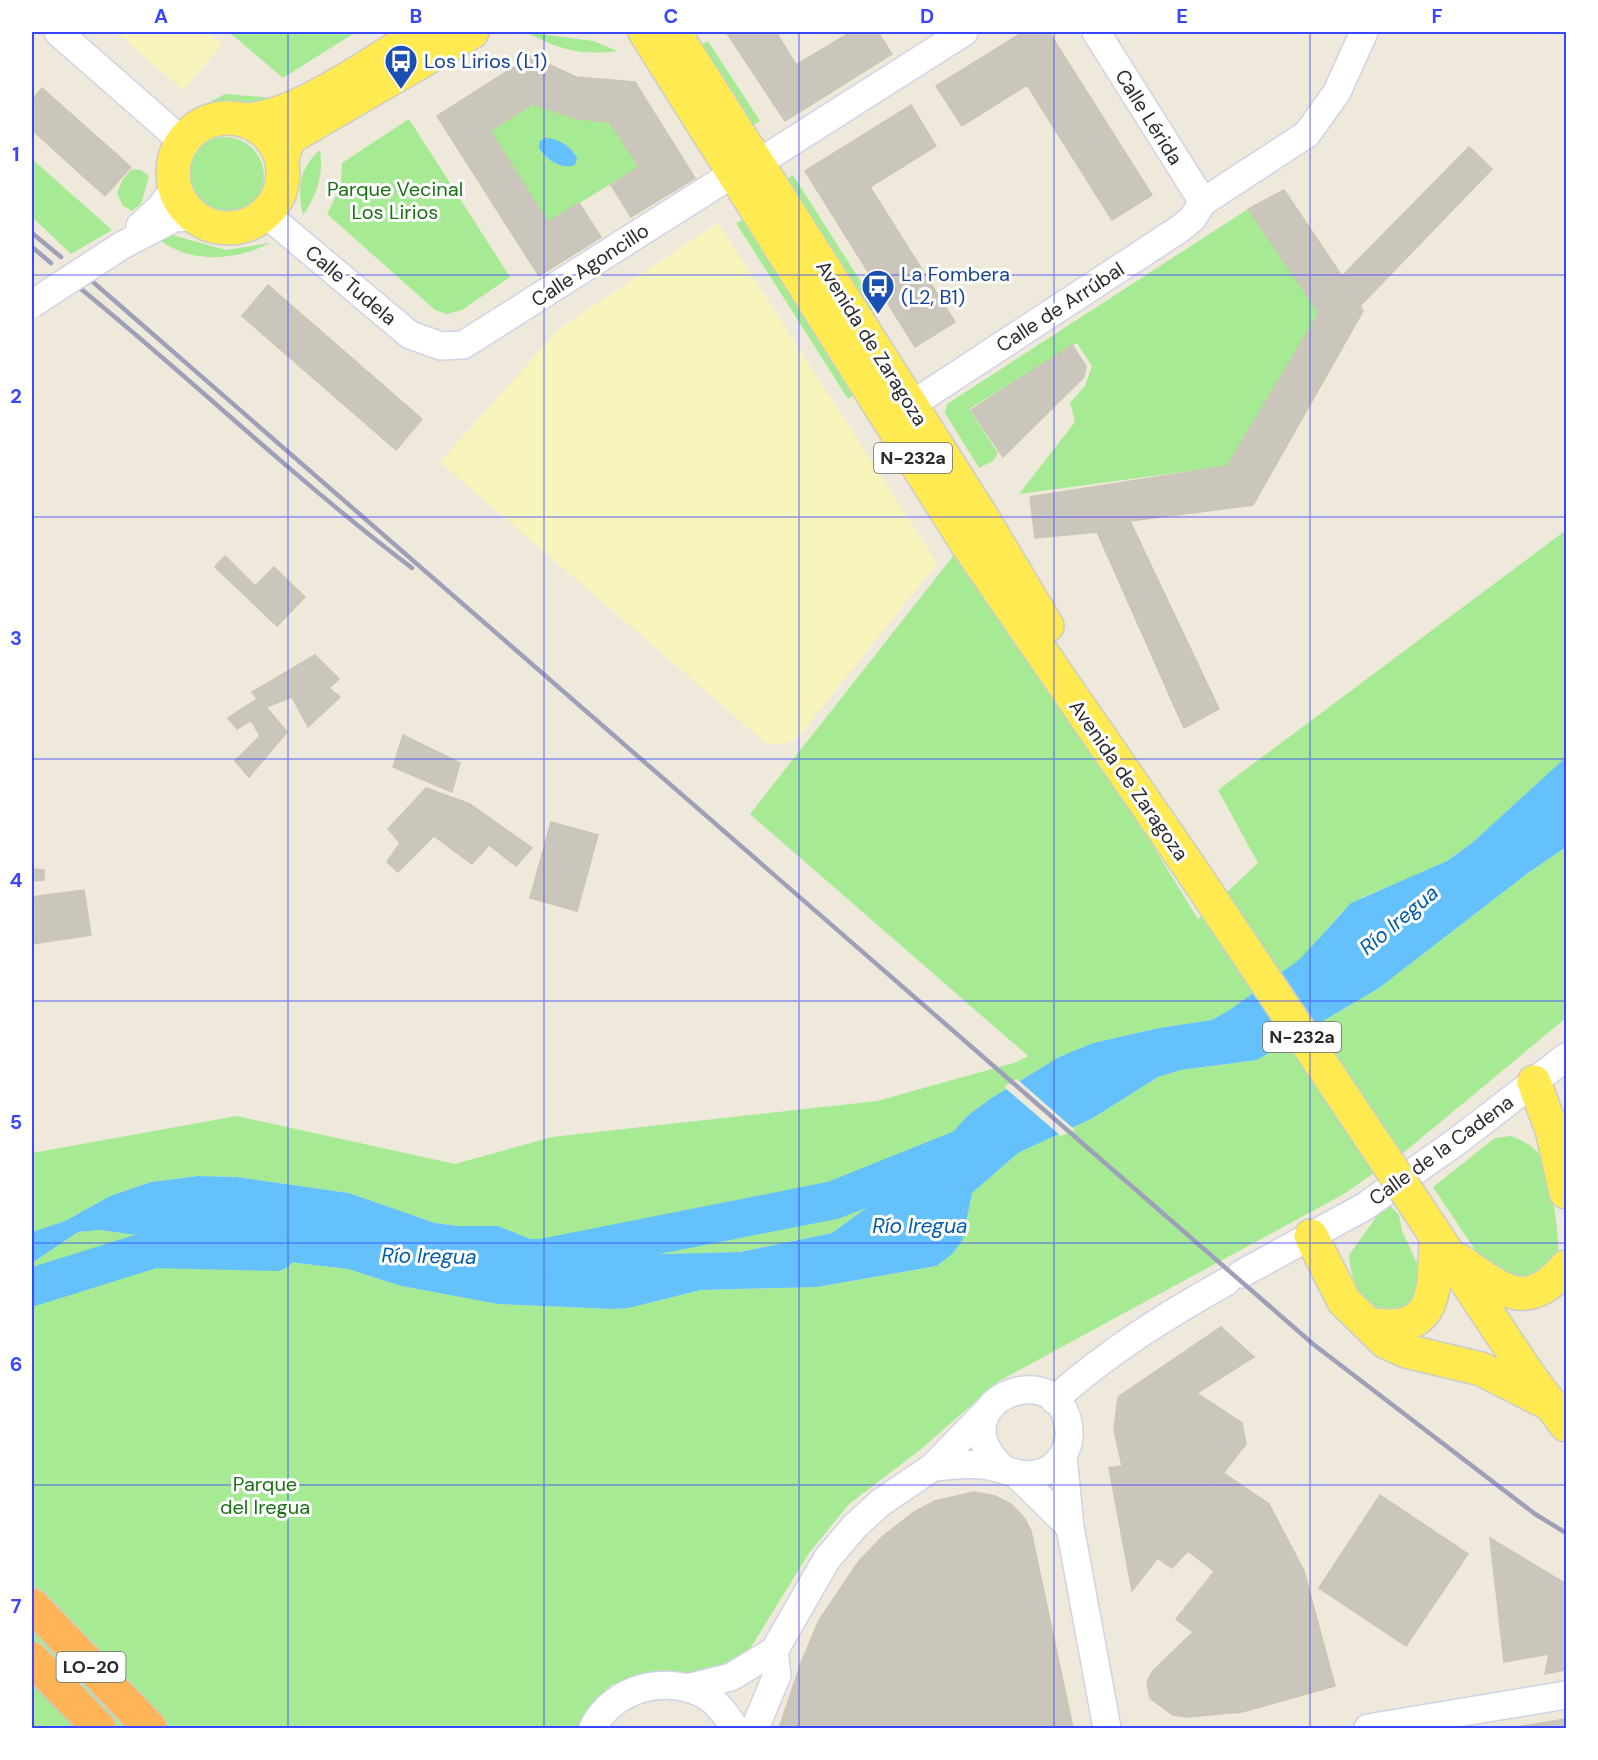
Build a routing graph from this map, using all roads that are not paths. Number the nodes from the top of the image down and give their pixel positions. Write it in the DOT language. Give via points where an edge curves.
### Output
graph roads {
  1 [pos="58,32"];
  2 [pos="423,32"];
  3 [pos="472,32"];
  4 [pos="645,32"];
  5 [pos="674,32"];
  6 [pos="964,32"];
  7 [pos="1096,32"];
  8 [pos="1364,32"];
  9 [pos="245,120"];
  10 [pos="182,141"];
  11 [pos="282,157"];
  12 [pos="746,168"];
  13 [pos="175,187"];
  14 [pos="1203,202"];
  15 [pos="266,214"];
  16 [pos="195,217"];
  17 [pos="120,243"];
  18 [pos="32,296"];
  19 [pos="32,304"];
  20 [pos="441,346"];
  21 [pos="911,405"];
  22 [pos="1195,875"];
  23 [pos="1566,1057"];
  24 [pos="1534,1082"];
  25 [pos="1566,1192"];
  26 [pos="1311,1236"];
  27 [pos="1440,1244"];
  28 [pos="1566,1268"];
  29 [pos="1368,1324"];
  30 [pos="1054,1400"];
  31 [pos="989,1409"];
  32 [pos="1557,1414"];
  33 [pos="1063,1456"];
  34 [pos="933,1467"];
  35 [pos="1010,1472"];
  36 [pos="1070,1527"];
  37 [pos="32,1605"];
  38 [pos="774,1651"];
  39 [pos="32,1659"];
  40 [pos="687,1688"];
  41 [pos="1566,1695"];
  42 [pos="99,1728"];
  43 [pos="150,1728"];
  44 [pos="593,1728"];
  45 [pos="735,1728"];
  46 [pos="754,1728"];
  47 [pos="1107,1728"];
  48 [pos="1368,1728"];
  1 -- 10 [label="street"];
  2 -- 9 [label="main road" via="300,105 264,119"];
  3 -- 11 [label="main road" via="299,132 284,145"];
  4 -- 12 [label="main road, Avenida de Zaragoza / N-232a"];
  5 -- 12 [label="main road, Avenida de Zaragoza / N-232a"];
  6 -- 12 [label="street, Calle Agoncillo"];
  7 -- 14 [label="street, Calle Lérida"];
  8 -- 14 [label="street, Calle de Arrúbal" via="1337,92 1307,134"];
  9 -- 10 [label="main road" via="210,120"];
  9 -- 11 [label="main road" via="268,134"];
  10 -- 13 [label="main road" via="173,172"];
  11 -- 15 [label="main road" via="282,188"];
  12 -- 20 [label="street, Calle Agoncillo" via="463,345"];
  12 -- 21 [label="main road, Avenida de Zaragoza / N-232a"];
  12 -- 22 [label="main road, Avenida de Zaragoza / N-232a" via="965,541"];
  13 -- 16 [label="main road"];
  13 -- 17 [label="street" via="161,207"];
  14 -- 21 [label="street, Calle de Arrúbal" via="1178,231"];
  15 -- 16 [label="main road" via="238,228 208,225"];
  15 -- 20 [label="street, Calle Tudela" via="410,335"];
  16 -- 17 [label="street" via="174,218"];
  17 -- 18 [label="street"];
  17 -- 19 [label="street, bridge"];
  21 -- 22 [label="main road, Avenida de Zaragoza / N-232a" via="1165,812"];
  22 -- 27 [label="main road, N-232a, bridge"];
  23 -- 24 [label="street, Calle de la Cadena"];
  24 -- 25 [label="main road" via="1549,1121"];
  24 -- 26 [label="street, Calle de la Cadena" via="1412,1174 1364,1207"];
  26 -- 29 [label="main road" via="1337,1290"];
  26 -- 30 [label="street, Calle de la Cadena" via="1183,1306 1110,1354"];
  27 -- 28 [label="main road" via="1492,1284 1521,1295 1544,1288"];
  27 -- 29 [label="main road" via="1434,1292 1426,1310 1415,1320 1396,1327"];
  27 -- 32 [label="main road, N-232a"];
  29 -- 32 [label="main road" via="1393,1346 1481,1369"];
  30 -- 31 [label="street" via="1032,1389 1016,1390 1000,1397"];
  30 -- 33 [label="street" via="1069,1422 1070,1440"];
  31 -- 34 [label="street"];
  31 -- 35 [label="street" via="983,1424 983,1441 990,1456"];
  33 -- 35 [label="street" via="1051,1468 1035,1475"];
  33 -- 36 [label="street"];
  34 -- 35 [label="street" via="980,1465"];
  34 -- 38 [label="street" via="879,1503 854,1527 827,1559"];
  35 -- 36 [label="street"];
  36 -- 47 [label="street"];
  37 -- 43 [label="highway, LO-20"];
  38 -- 40 [label="street" via="731,1677"];
  38 -- 46 [label="street" via="777,1675"];
  39 -- 42 [label="highway, LO-20"];
  40 -- 44 [label="street" via="668,1684 638,1688 615,1700"];
  40 -- 45 [label="street" via="708,1698"];
  41 -- 48 [label="street"];
}
